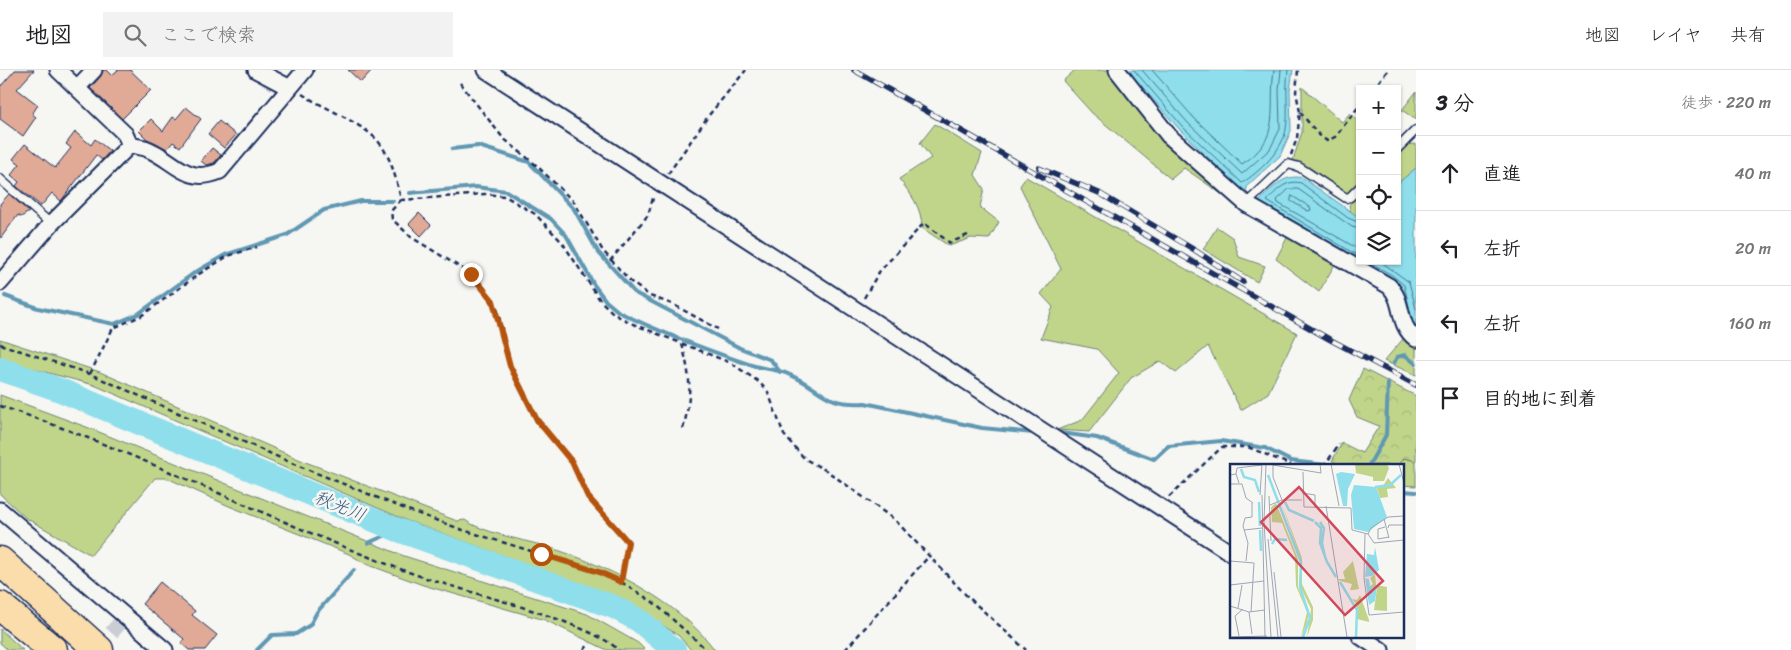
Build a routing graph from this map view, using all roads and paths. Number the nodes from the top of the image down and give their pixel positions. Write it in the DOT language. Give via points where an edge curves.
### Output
graph roads {
  1 [pos="58,70"];
  2 [pos="94,70"];
  3 [pos="256,70"];
  4 [pos="305,70"];
  5 [pos="486,70"];
  6 [pos="746,70"];
  7 [pos="1116,70"];
  8 [pos="1298,70"];
  9 [pos="1388,70"];
  10 [pos="460,82"];
  11 [pos="1376,85"];
  12 [pos="77,88"];
  13 [pos="290,88"];
  14 [pos="1356,110"];
  15 [pos="1300,112"];
  16 [pos="1416,130"];
  17 [pos="130,145"];
  18 [pos="1401,145"];
  19 [pos="1288,164"];
  20 [pos="0,179"];
  21 [pos="661,184"];
  22 [pos="1356,192"];
  23 [pos="402,200"];
  24 [pos="1246,204"];
  25 [pos="51,224"];
  26 [pos="970,234"];
  27 [pos="257,247"];
  28 [pos="610,261"];
  29 [pos="0,283"];
  30 [pos="857,310"];
  31 [pos="718,329"];
  32 [pos="1416,339"];
  33 [pos="0,344"];
  34 [pos="682,344"];
  35 [pos="90,374"];
  36 [pos="0,406"];
  37 [pos="683,429"];
  38 [pos="1339,444"];
  39 [pos="1289,464"];
  40 [pos="1324,464"];
  41 [pos="1159,507"];
  42 [pos="0,510"];
  43 [pos="1230,552"];
  44 [pos="930,555"];
  45 [pos="6,566"];
  46 [pos="621,582"];
  47 [pos="0,606"];
  48 [pos="120,630"];
  49 [pos="1363,638"];
  50 [pos="590,643"];
  51 [pos="53,650"];
  52 [pos="100,650"];
  53 [pos="165,650"];
  54 [pos="584,650"];
  55 [pos="619,650"];
  56 [pos="707,650"];
  57 [pos="845,650"];
  58 [pos="1026,650"];
  59 [pos="1381,650"];
  1 -- 12 [label="street"];
  2 -- 12 [label="street"];
  3 -- 13 [label="street"];
  4 -- 13 [label="street"];
  5 -- 21 [label="street"];
  6 -- 21 [label="path" via="709,115"];
  7 -- 24 [label="street" via="1169,136"];
  8 -- 15 [label="path" via="1296,92"];
  9 -- 11 [label="path"];
  10 -- 28 [label="path" via="503,138 574,202"];
  12 -- 17 [label="street" via="125,134"];
  13 -- 17 [label="street" via="220,171 207,177 190,176 146,148"];
  13 -- 23 [label="path" via="373,136 393,170"];
  14 -- 15 [label="path" via="1327,141"];
  15 -- 19 [label="path" via="1297,138"];
  16 -- 18 [label="lane"];
  17 -- 25 [label="street"];
  19 -- 22 [label="lane" via="1299,167 1346,198"];
  19 -- 24 [label="lane"];
  20 -- 25 [label="lane"];
  21 -- 28 [label="path" via="651,198 648,215"];
  21 -- 30 [label="street"];
  23 -- 34 [label="path" via="485,194 505,196 535,214 549,227 600,300 614,314"];
  23 -- 46 [label="path" via="391,211 392,219 411,236 471,274 493,301 510,366 537,420 572,462 588,497 628,542"];
  24 -- 32 [label="street" via="1389,286 1395,292 1405,329"];
  25 -- 29 [label="street"];
  26 -- 30 [label="path" via="950,243 924,223 879,272"];
  27 -- 35 [label="path" via="228,256 141,316 113,328"];
  28 -- 31 [label="path" via="650,296"];
  30 -- 41 [label="street"];
  33 -- 35 [label="path"];
  34 -- 37 [label="path" via="690,374 690,405"];
  34 -- 44 [label="path" via="731,363 759,382 768,392 784,435 805,459 895,520"];
  35 -- 46 [label="path" via="364,493 463,530 599,572"];
  36 -- 55 [label="path" via="112,448 401,569 539,612 592,633"];
  38 -- 40 [label="path"];
  39 -- 41 [label="path" via="1248,447 1222,447"];
  41 -- 43 [label="street"];
  42 -- 48 [label="street"];
  44 -- 57 [label="path"];
  44 -- 58 [label="path" via="966,595"];
  45 -- 48 [label="highway"];
  45 -- 52 [label="highway"];
  46 -- 56 [label="path" via="653,602"];
  47 -- 51 [label="highway"];
  48 -- 53 [label="street"];
  49 -- 59 [label="street"];
  50 -- 54 [label="path"];
}
